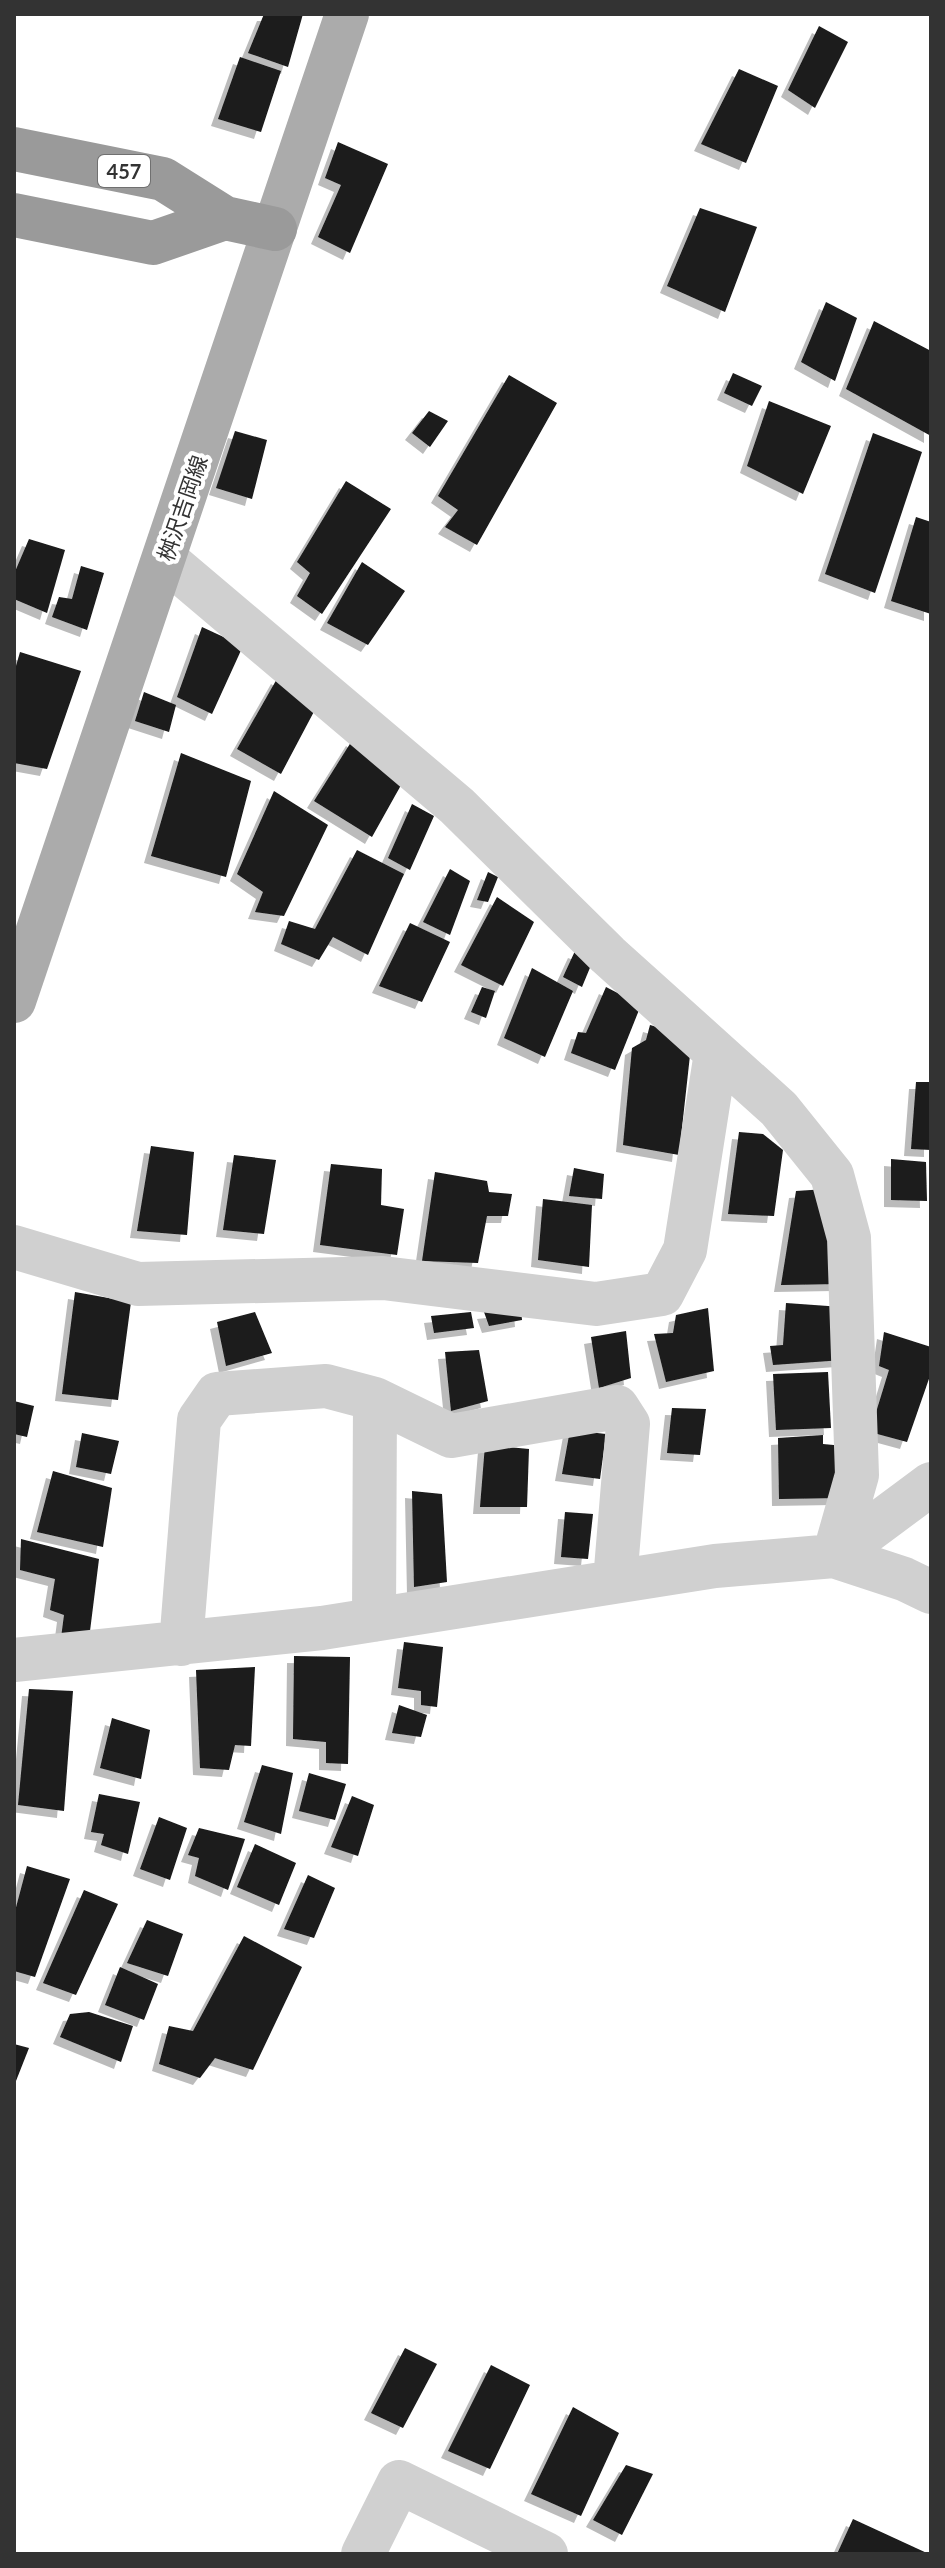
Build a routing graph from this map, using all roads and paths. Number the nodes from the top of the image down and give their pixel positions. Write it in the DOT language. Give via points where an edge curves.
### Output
graph roads {
  1 [pos="347,14"];
  2 [pos="14,149"];
  3 [pos="14,215"];
  4 [pos="225,218"];
  5 [pos="275,229"];
  6 [pos="165,559"];
  7 [pos="14,1001"];
  8 [pos="716,1053"];
  9 [pos="14,1247"];
  10 [pos="375,1399"];
  11 [pos="931,1484"];
  12 [pos="834,1556"];
  13 [pos="615,1581"];
  14 [pos="931,1592"];
  15 [pos="374,1620"];
  16 [pos="181,1644"];
  17 [pos="14,1660"];
  18 [pos="363,2554"];
  19 [pos="546,2554"];
  1 -- 5 [label="main road, 桝沢吉岡線"];
  2 -- 4 [label="highway, 457" via="163,179"];
  3 -- 4 [label="highway" via="153,243"];
  4 -- 5 [label="highway, 457"];
  5 -- 6 [label="main road, 桝沢吉岡線"];
  6 -- 7 [label="main road, 桝沢吉岡線"];
  6 -- 8 [label="street" via="457,806"];
  8 -- 9 [label="street" via="685,1250 662,1294 596,1304 383,1278 138,1284"];
  8 -- 12 [label="street" via="779,1109 832,1175 849,1238 857,1475"];
  10 -- 13 [label="street" via="451,1436 617,1407 628,1424"];
  10 -- 15 [label="street"];
  10 -- 16 [label="street" via="326,1386 217,1394 199,1420"];
  11 -- 12 [label="street"];
  12 -- 13 [label="street"];
  12 -- 14 [label="street"];
  13 -- 15 [label="street"];
  15 -- 16 [label="street"];
  16 -- 17 [label="street"];
  18 -- 19 [label="street" via="399,2482"];
}
